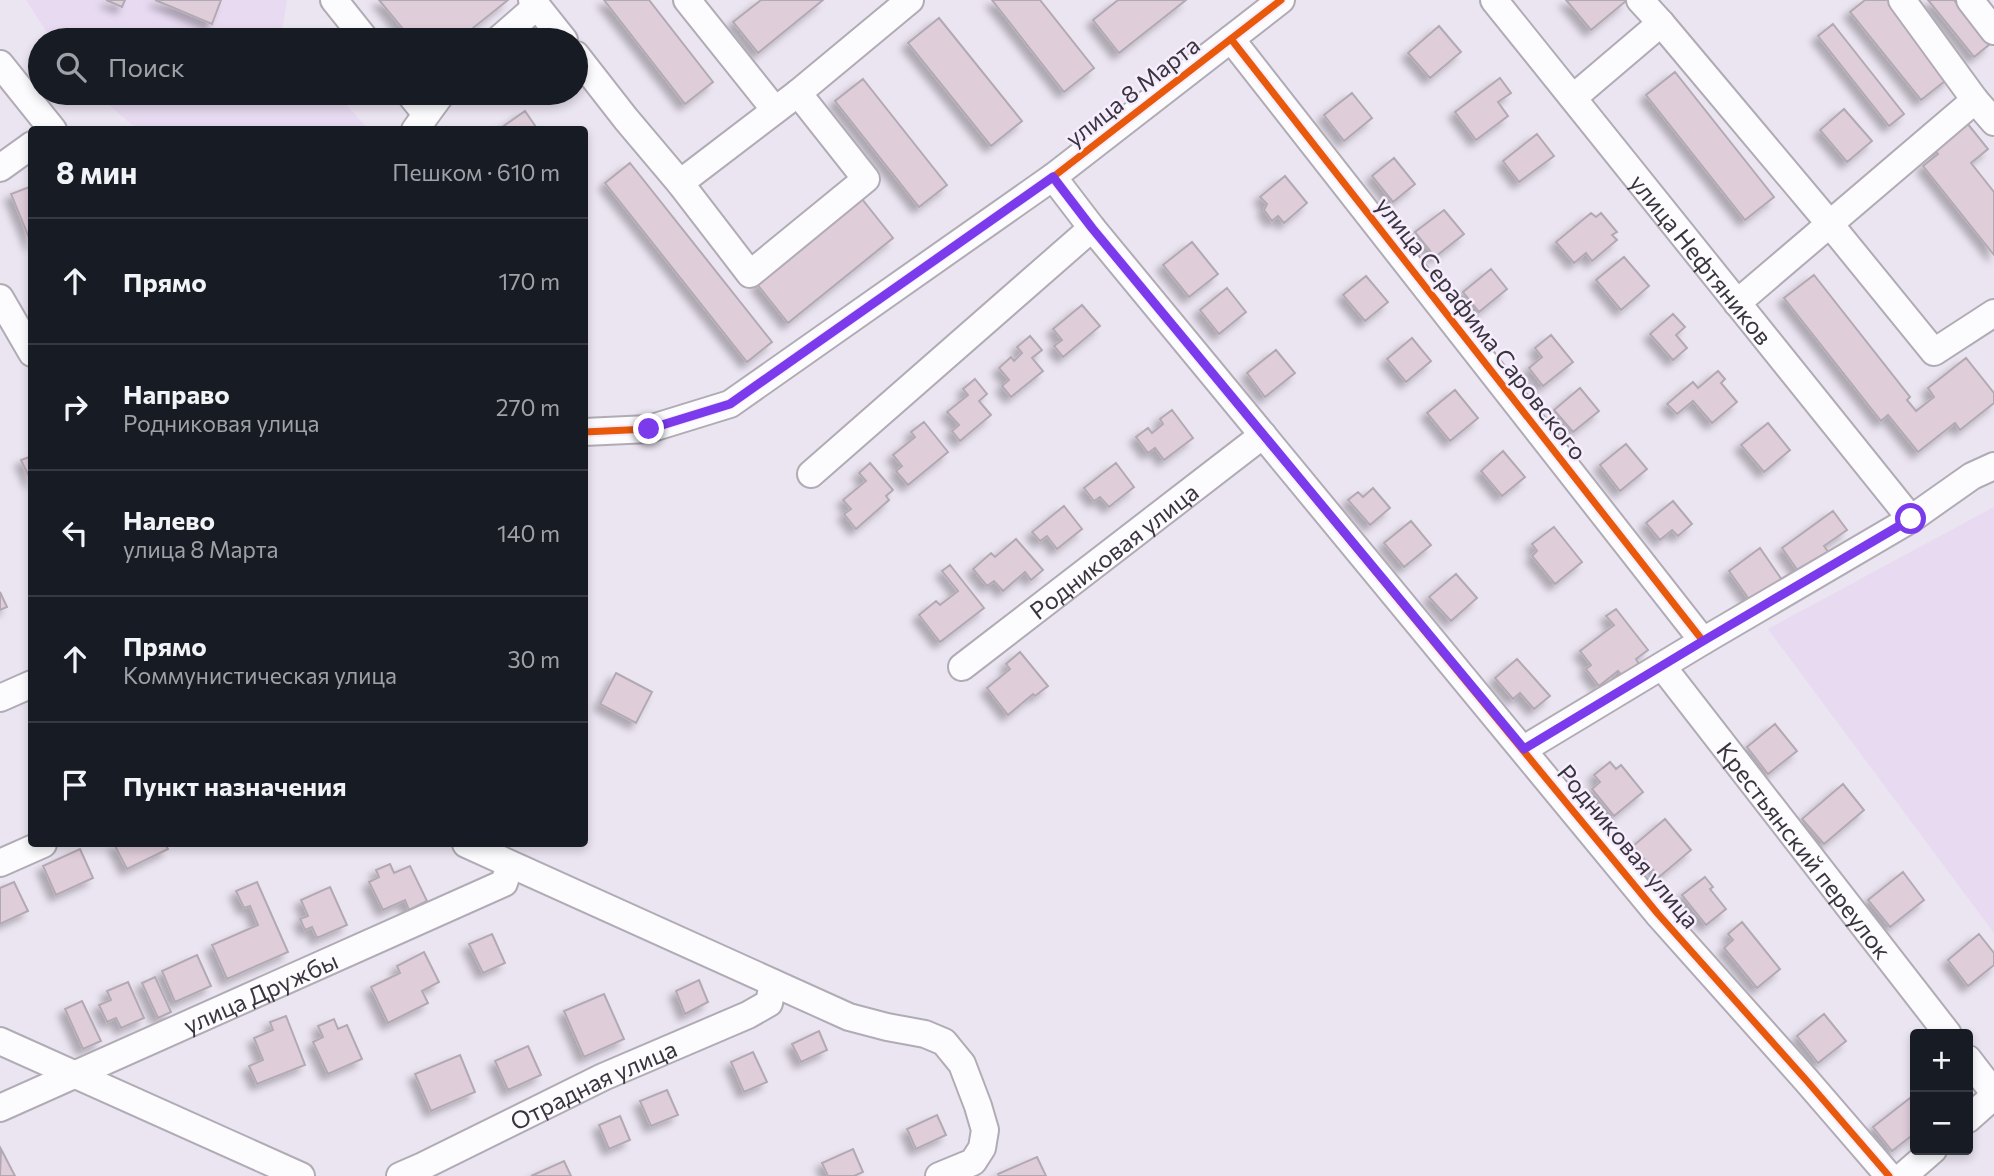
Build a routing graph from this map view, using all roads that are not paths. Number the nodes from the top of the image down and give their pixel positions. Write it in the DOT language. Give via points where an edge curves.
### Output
graph roads {
  1 [pos="334,0"];
  2 [pos="687,0"];
  3 [pos="910,0"];
  4 [pos="1281,0"];
  5 [pos="1494,0"];
  6 [pos="1640,0"];
  7 [pos="1902,0"];
  8 [pos="1970,0"];
  9 [pos="535,3"];
  10 [pos="1661,23"];
  11 [pos="356,28"];
  12 [pos="510,28"];
  13 [pos="555,28"];
  14 [pos="1994,31"];
  15 [pos="1231,39"];
  16 [pos="0,64"];
  17 [pos="588,70"];
  18 [pos="798,93"];
  19 [pos="1574,97"];
  20 [pos="28,99"];
  21 [pos="33,105"];
  22 [pos="414,105"];
  23 [pos="433,105"];
  24 [pos="775,110"];
  25 [pos="1988,112"];
  26 [pos="421,122"];
  27 [pos="50,126"];
  28 [pos="28,148"];
  29 [pos="0,168"];
  30 [pos="1053,177"];
  31 [pos="680,183"];
  32 [pos="1829,223"];
  33 [pos="1092,228"];
  34 [pos="0,298"];
  35 [pos="1737,303"];
  36 [pos="1994,313"];
  37 [pos="28,346"];
  38 [pos="649,429"];
  39 [pos="588,432"];
  40 [pos="1263,435"];
  41 [pos="588,447"];
  42 [pos="1994,466"];
  43 [pos="811,474"];
  44 [pos="1911,519"];
  45 [pos="1703,641"];
  46 [pos="1662,666"];
  47 [pos="962,667"];
  48 [pos="28,686"];
  49 [pos="0,698"];
  50 [pos="1524,749"];
  51 [pos="36,847"];
  52 [pos="472,847"];
  53 [pos="0,863"];
  54 [pos="510,865"];
  55 [pos="773,983"];
  56 [pos="1944,1029"];
  57 [pos="0,1041"];
  58 [pos="1973,1066"];
  59 [pos="74,1075"];
  60 [pos="1994,1095"];
  61 [pos="0,1108"];
  62 [pos="1973,1114"];
  63 [pos="1927,1155"];
  64 [pos="414,1173"];
  65 [pos="302,1176"];
  66 [pos="939,1176"];
  67 [pos="1889,1176"];
  68 [pos="1903,1176"];
  1 -- 11 [label="street"];
  2 -- 24 [label="street"];
  3 -- 18 [label="street"];
  4 -- 15 [label="street, улица 8 Марта"];
  5 -- 19 [label="street, улица Нефтяников"];
  6 -- 10 [label="street"];
  7 -- 25 [label="street"];
  8 -- 14 [label="street"];
  9 -- 12 [label="street"];
  9 -- 13 [label="street"];
  10 -- 19 [label="street"];
  10 -- 32 [label="street"];
  15 -- 30 [label="street, улица 8 Марта"];
  15 -- 45 [label="street, улица Серафима Саровского"];
  16 -- 20 [label="street"];
  17 -- 31 [label="street"];
  18 -- 24 [label="street"];
  18 -- 31 [label="street" via="866,179 750,274"];
  19 -- 35 [label="street, улица Нефтяников"];
  21 -- 27 [label="street"];
  22 -- 26 [label="street"];
  23 -- 26 [label="street"];
  24 -- 31 [label="street"];
  25 -- 32 [label="street"];
  28 -- 29 [label="street"];
  30 -- 33 [label="street, Родниковая улица"];
  30 -- 38 [label="street, улица 8 Марта" via="730,404"];
  32 -- 35 [label="street"];
  32 -- 36 [label="street" via="1934,352"];
  33 -- 40 [label="street, Родниковая улица"];
  33 -- 43 [label="street"];
  34 -- 37 [label="street"];
  35 -- 44 [label="street, улица Нефтяников"];
  38 -- 39 [label="street"];
  38 -- 41 [label="street"];
  40 -- 47 [label="street, Родниковая улица"];
  40 -- 50 [label="street, Родниковая улица"];
  42 -- 44 [label="street"];
  44 -- 45 [label="street"];
  45 -- 46 [label="street"];
  46 -- 50 [label="street"];
  46 -- 56 [label="street, Крестьянский переулок"];
  48 -- 49 [label="street"];
  50 -- 67 [label="street, Родниковая улица" via="1658,914"];
  51 -- 53 [label="street"];
  52 -- 54 [label="street"];
  54 -- 55 [label="street"];
  54 -- 59 [label="street, улица Дружбы" via="504,883"];
  55 -- 64 [label="street, Отрадная улица" via="769,1003 748,1015 603,1077"];
  55 -- 66 [label="street" via="849,1017 944,1042 962,1064 985,1130 982,1148 973,1162"];
  57 -- 59 [label="street"];
  58 -- 60 [label="street"];
  59 -- 61 [label="street, улица Дружбы"];
  59 -- 65 [label="street"];
  60 -- 62 [label="street"];
  63 -- 68 [label="street"];
}
